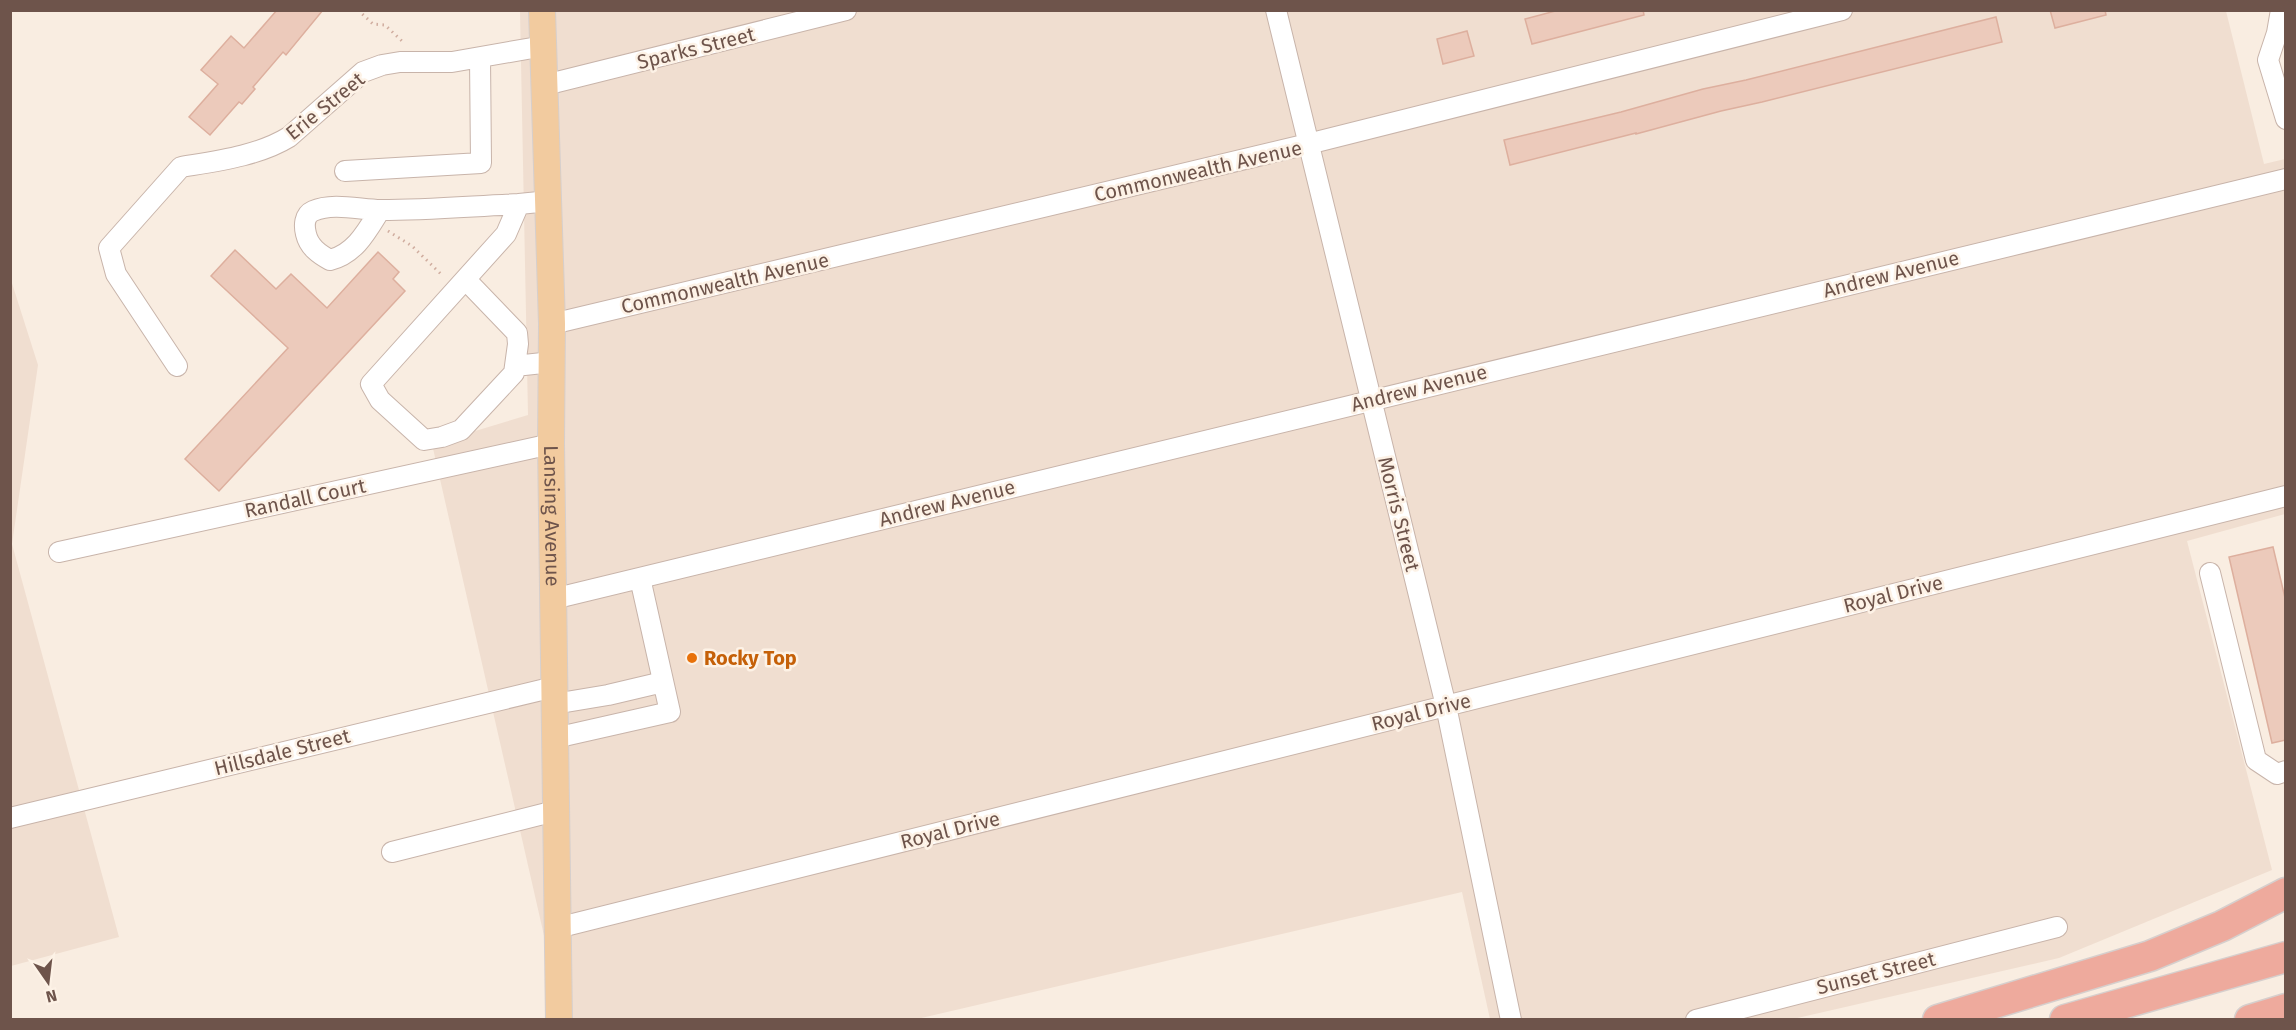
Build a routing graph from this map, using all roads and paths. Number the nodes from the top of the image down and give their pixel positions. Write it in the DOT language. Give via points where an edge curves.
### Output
graph roads {
  1 [pos="358,10"];
  2 [pos="542,10"];
  3 [pos="846,10"];
  4 [pos="1276,10"];
  5 [pos="1842,10"];
  6 [pos="2281,10"];
  7 [pos="544,46"];
  8 [pos="410,50"];
  9 [pos="480,58"];
  10 [pos="545,86"];
  11 [pos="2286,119"];
  12 [pos="1308,144"];
  13 [pos="345,171"];
  14 [pos="2286,179"];
  15 [pos="549,201"];
  16 [pos="519,204"];
  17 [pos="382,219"];
  18 [pos="443,277"];
  19 [pos="466,280"];
  20 [pos="552,324"];
  21 [pos="552,362"];
  22 [pos="177,366"];
  23 [pos="515,366"];
  24 [pos="1371,399"];
  25 [pos="551,444"];
  26 [pos="2286,496"];
  27 [pos="59,552"];
  28 [pos="2210,573"];
  29 [pos="640,578"];
  30 [pos="553,599"];
  31 [pos="663,682"];
  32 [pos="554,695"];
  33 [pos="1446,706"];
  34 [pos="555,738"];
  35 [pos="2286,771"];
  36 [pos="555,811"];
  37 [pos="10,818"];
  38 [pos="392,852"];
  39 [pos="2286,893"];
  40 [pos="2057,927"];
  41 [pos="557,928"];
  42 [pos="2286,957"];
  43 [pos="2286,1009"];
  44 [pos="559,1020"];
  45 [pos="1511,1020"];
  46 [pos="1696,1020"];
  47 [pos="1938,1020"];
  48 [pos="2065,1020"];
  49 [pos="2250,1020"];
  1 -- 8 [label="path" via="373,24 385,25"];
  2 -- 7 [label="main road, Lansing Avenue"];
  3 -- 10 [label="street, Sparks Street"];
  4 -- 12 [label="street, Morris Street"];
  5 -- 12 [label="street, Commonwealth Avenue"];
  6 -- 11 [label="street" via="2268,60"];
  7 -- 9 [label="street, Erie Street"];
  7 -- 10 [label="main road, Lansing Avenue"];
  9 -- 13 [label="street" via="481,163"];
  9 -- 22 [label="street, Erie Street" via="382,65 363,72 278,144 214,162 181,166 110,248 116,274"];
  10 -- 15 [label="main road, Lansing Avenue"];
  12 -- 20 [label="street, Commonwealth Avenue"];
  12 -- 24 [label="street, Morris Street"];
  14 -- 24 [label="street, Andrew Avenue"];
  15 -- 16 [label="street"];
  15 -- 20 [label="main road, Lansing Avenue"];
  16 -- 17 [label="street"];
  16 -- 19 [label="street" via="506,234"];
  17 -- 18 [label="path"];
  19 -- 23 [label="street" via="517,333"];
  19 -- 23 [label="street" via="371,384 380,400 424,440 442,437 461,430"];
  20 -- 21 [label="main road, Lansing Avenue"];
  21 -- 23 [label="street"];
  21 -- 25 [label="main road, Lansing Avenue"];
  24 -- 29 [label="street, Andrew Avenue"];
  24 -- 33 [label="street, Morris Street"];
  25 -- 27 [label="street, Randall Court"];
  25 -- 30 [label="main road, Lansing Avenue"];
  26 -- 33 [label="street, Royal Drive"];
  28 -- 35 [label="street" via="2256,760 2277,774"];
  29 -- 30 [label="street, Andrew Avenue"];
  29 -- 31 [label="street"];
  30 -- 32 [label="main road, Lansing Avenue"];
  31 -- 32 [label="street, Hillsdale Street" via="608,695"];
  31 -- 34 [label="street" via="670,712"];
  32 -- 34 [label="main road, Lansing Avenue"];
  32 -- 37 [label="street, Hillsdale Street"];
  33 -- 41 [label="street, Royal Drive"];
  33 -- 45 [label="street, Morris Street"];
  34 -- 36 [label="main road, Lansing Avenue"];
  36 -- 38 [label="street"];
  36 -- 41 [label="main road, Lansing Avenue"];
  39 -- 47 [label="highway" via="2222,926 2150,956"];
  40 -- 46 [label="street, Sunset Street"];
  41 -- 44 [label="main road, Lansing Avenue"];
  42 -- 48 [label="highway"];
  43 -- 49 [label="highway"];
}
